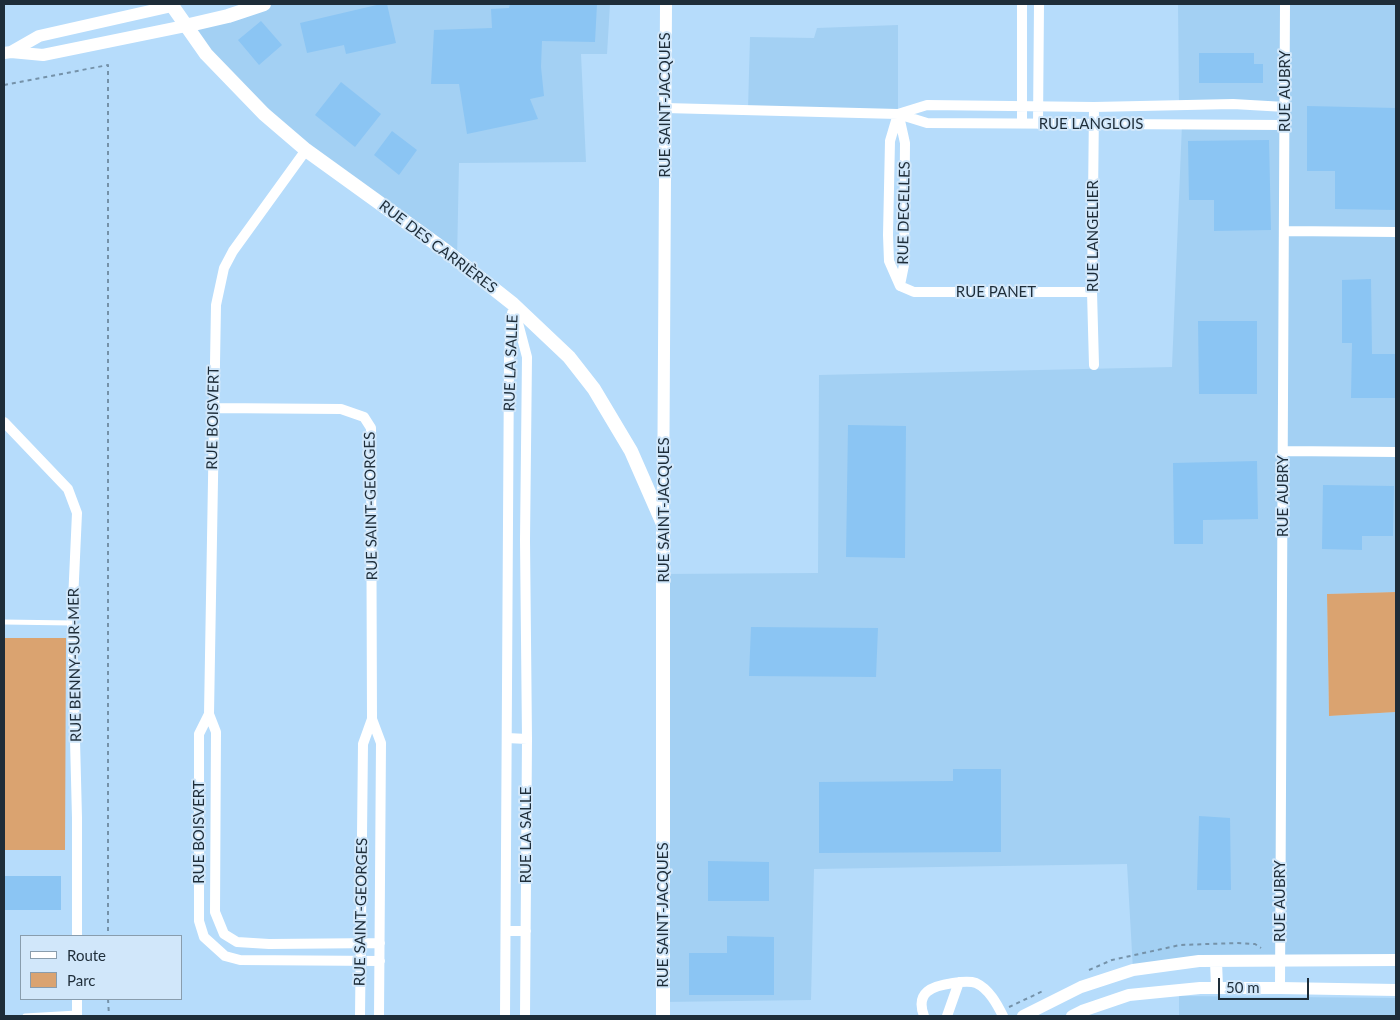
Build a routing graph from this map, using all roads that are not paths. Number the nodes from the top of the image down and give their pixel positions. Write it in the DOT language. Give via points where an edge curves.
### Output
graph roads {
  1 [pos="174,4"];
  2 [pos="264,4"];
  3 [pos="666,4"];
  4 [pos="1022,4"];
  5 [pos="1039,4"];
  6 [pos="1285,4"];
  7 [pos="185,26"];
  8 [pos="7,53"];
  9 [pos="1022,105"];
  10 [pos="1038,106"];
  11 [pos="1094,107"];
  12 [pos="1285,107"];
  13 [pos="665,108"];
  14 [pos="898,114"];
  15 [pos="1094,123"];
  16 [pos="1022,124"];
  17 [pos="1038,124"];
  18 [pos="1285,126"];
  19 [pos="306,150"];
  20 [pos="1284,231"];
  21 [pos="1396,232"];
  22 [pos="900,286"];
  23 [pos="1092,292"];
  24 [pos="513,304"];
  25 [pos="1094,365"];
  26 [pos="214,408"];
  27 [pos="4,422"];
  28 [pos="1283,451"];
  29 [pos="1396,452"];
  30 [pos="663,524"];
  31 [pos="509,540"];
  32 [pos="525,540"];
  33 [pos="4,622"];
  34 [pos="72,624"];
  35 [pos="209,714"];
  36 [pos="372,719"];
  37 [pos="507,738"];
  38 [pos="527,739"];
  39 [pos="506,931"];
  40 [pos="526,931"];
  41 [pos="224,934"];
  42 [pos="77,935"];
  43 [pos="360,942"];
  44 [pos="380,943"];
  45 [pos="215,946"];
  46 [pos="1280,960"];
  47 [pos="1396,960"];
  48 [pos="360,961"];
  49 [pos="380,961"];
  50 [pos="1216,961"];
  51 [pos="1118,976"];
  52 [pos="958,982"];
  53 [pos="1217,988"];
  54 [pos="1280,988"];
  55 [pos="1396,990"];
  56 [pos="1125,997"];
  57 [pos="77,1000"];
  58 [pos="77,1015"];
  59 [pos="24,1016"];
  60 [pos="360,1016"];
  61 [pos="380,1016"];
  62 [pos="505,1016"];
  63 [pos="525,1016"];
  64 [pos="663,1016"];
  65 [pos="924,1016"];
  66 [pos="946,1016"];
  67 [pos="1003,1016"];
  68 [pos="1023,1016"];
  69 [pos="1072,1016"];
  1 -- 7 [label="main road, RUE DES CARRIÈRES"];
  1 -- 8 [label="street" via="39,36"];
  2 -- 7 [label="main road"];
  3 -- 13 [label="street, RUE SAINT-JACQUES"];
  4 -- 9 [label="street"];
  5 -- 10 [label="street"];
  6 -- 12 [label="street, RUE AUBRY"];
  7 -- 8 [label="street" via="43,55"];
  7 -- 19 [label="main road, RUE DES CARRIÈRES" via="206,54 264,114"];
  9 -- 10 [label="street, RUE LANGLOIS"];
  9 -- 14 [label="street, RUE LANGLOIS" via="927,105"];
  9 -- 16 [label="street"];
  10 -- 11 [label="street, RUE LANGLOIS"];
  10 -- 17 [label="street"];
  11 -- 12 [label="street, RUE LANGLOIS" via="1233,104"];
  11 -- 15 [label="street, RUE LANGELIER"];
  12 -- 18 [label="street, RUE AUBRY"];
  13 -- 14 [label="street, RUE LANGLOIS"];
  13 -- 30 [label="street, RUE SAINT-JACQUES"];
  14 -- 16 [label="street, RUE LANGLOIS" via="927,123"];
  14 -- 22 [label="street, RUE DECELLES" via="905,143 904,265"];
  14 -- 22 [label="street, RUE DECELLES" via="890,141 888,235 889,261"];
  15 -- 17 [label="street, RUE LANGLOIS"];
  15 -- 18 [label="street, RUE LANGLOIS"];
  15 -- 23 [label="street, RUE LANGELIER"];
  16 -- 17 [label="street, RUE LANGLOIS"];
  18 -- 20 [label="street, RUE AUBRY"];
  19 -- 24 [label="main road, RUE DES CARRIÈRES" via="446,251"];
  19 -- 26 [label="street, RUE BOISVERT" via="233,250 224,268 216,305"];
  20 -- 21 [label="street"];
  20 -- 28 [label="street, RUE AUBRY"];
  22 -- 23 [label="street, RUE PANET" via="914,292"];
  23 -- 25 [label="street, RUE LANGELIER"];
  24 -- 30 [label="main road, RUE DES CARRIÈRES" via="569,357 594,389 632,451"];
  24 -- 31 [label="street, RUE LA SALLE" via="509,358"];
  24 -- 32 [label="street, RUE LA SALLE" via="527,357"];
  26 -- 35 [label="street, RUE BOISVERT"];
  26 -- 36 [label="street, RUE SAINT-GEORGES" via="341,409 364,417 371,428"];
  27 -- 34 [label="street, RUE BENNY-SUR-MER" via="68,489 77,513"];
  28 -- 29 [label="street"];
  28 -- 46 [label="street, RUE AUBRY"];
  30 -- 64 [label="main road, RUE SAINT-JACQUES"];
  31 -- 32 [label="street"];
  31 -- 37 [label="street, RUE LA SALLE"];
  32 -- 38 [label="street, RUE LA SALLE"];
  33 -- 34 [label="lane"];
  34 -- 42 [label="street, RUE BENNY-SUR-MER" via="78,818"];
  35 -- 41 [label="street, RUE BOISVERT" via="216,732 216,912"];
  35 -- 45 [label="street, RUE BOISVERT" via="199,734 199,921 204,937"];
  36 -- 43 [label="street, RUE SAINT-GEORGES" via="363,744"];
  36 -- 44 [label="street, RUE SAINT-GEORGES" via="381,743"];
  37 -- 38 [label="street"];
  37 -- 39 [label="street, RUE LA SALLE"];
  38 -- 40 [label="street, RUE LA SALLE"];
  39 -- 40 [label="street"];
  39 -- 62 [label="street, RUE LA SALLE"];
  40 -- 63 [label="street, RUE LA SALLE"];
  41 -- 43 [label="street" via="237,942 269,944"];
  41 -- 45 [label="street"];
  43 -- 44 [label="street"];
  43 -- 48 [label="street, RUE SAINT-GEORGES"];
  44 -- 49 [label="street, RUE SAINT-GEORGES"];
  45 -- 48 [label="street, RUE BOISVERT" via="225,956 240,960"];
  46 -- 47 [label="street"];
  46 -- 50 [label="street"];
  46 -- 54 [label="street, RUE AUBRY"];
  48 -- 49 [label="street, RUE BOISVERT"];
  48 -- 60 [label="street, RUE SAINT-GEORGES"];
  49 -- 61 [label="street, RUE SAINT-GEORGES"];
  50 -- 51 [label="street" via="1133,970"];
  50 -- 53 [label="street"];
  51 -- 56 [label="street"];
  51 -- 68 [label="street" via="1081,987"];
  52 -- 65 [label="street" via="935,985 923,994 921,1007"];
  52 -- 66 [label="street"];
  52 -- 67 [label="street" via="974,983 986,989"];
  53 -- 54 [label="street"];
  53 -- 56 [label="street"];
  54 -- 55 [label="street"];
  56 -- 69 [label="street"];
  57 -- 58 [label="street"];
  58 -- 59 [label="lane"];
}
